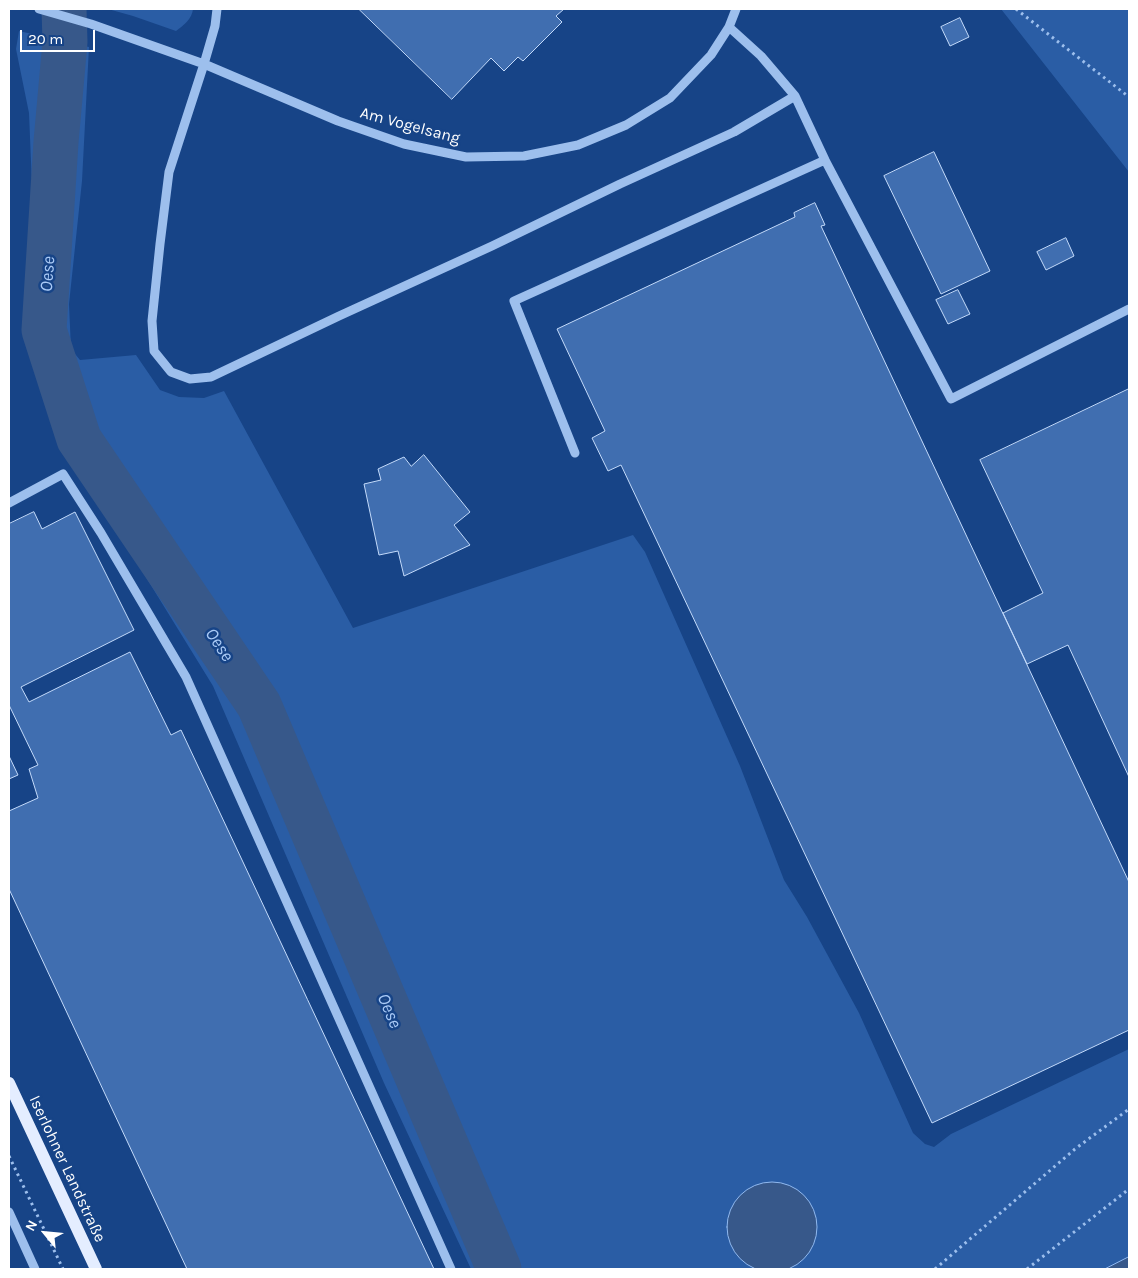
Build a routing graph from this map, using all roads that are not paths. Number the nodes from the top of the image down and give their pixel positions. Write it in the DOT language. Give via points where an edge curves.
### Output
graph roads {
  1 [pos="39,9"];
  2 [pos="217,9"];
  3 [pos="736,9"];
  4 [pos="728,27"];
  5 [pos="204,64"];
  6 [pos="795,96"];
  7 [pos="825,160"];
  8 [pos="1129,309"];
  9 [pos="575,453"];
  10 [pos="9,503"];
  11 [pos="9,1083"];
  12 [pos="9,1212"];
  13 [pos="35,1269"];
  14 [pos="96,1269"];
  15 [pos="451,1269"];
  1 -- 5 [label="street, Am Vogelsang"];
  2 -- 5 [label="street"];
  3 -- 4 [label="street, Am Vogelsang"];
  4 -- 5 [label="street, Am Vogelsang" via="711,55 670,98 626,125 578,145 524,156 466,157 404,144 338,121"];
  4 -- 6 [label="street" via="761,56"];
  5 -- 6 [label="street" via="169,172 152,321 154,351 171,372 190,379 211,377 492,246 734,132"];
  6 -- 7 [label="street"];
  7 -- 8 [label="street" via="951,399"];
  7 -- 9 [label="street" via="514,301"];
  10 -- 15 [label="street" via="63,474 186,677"];
  11 -- 14 [label="main road, Iserlohner Landstraße"];
  12 -- 13 [label="street"];
}
